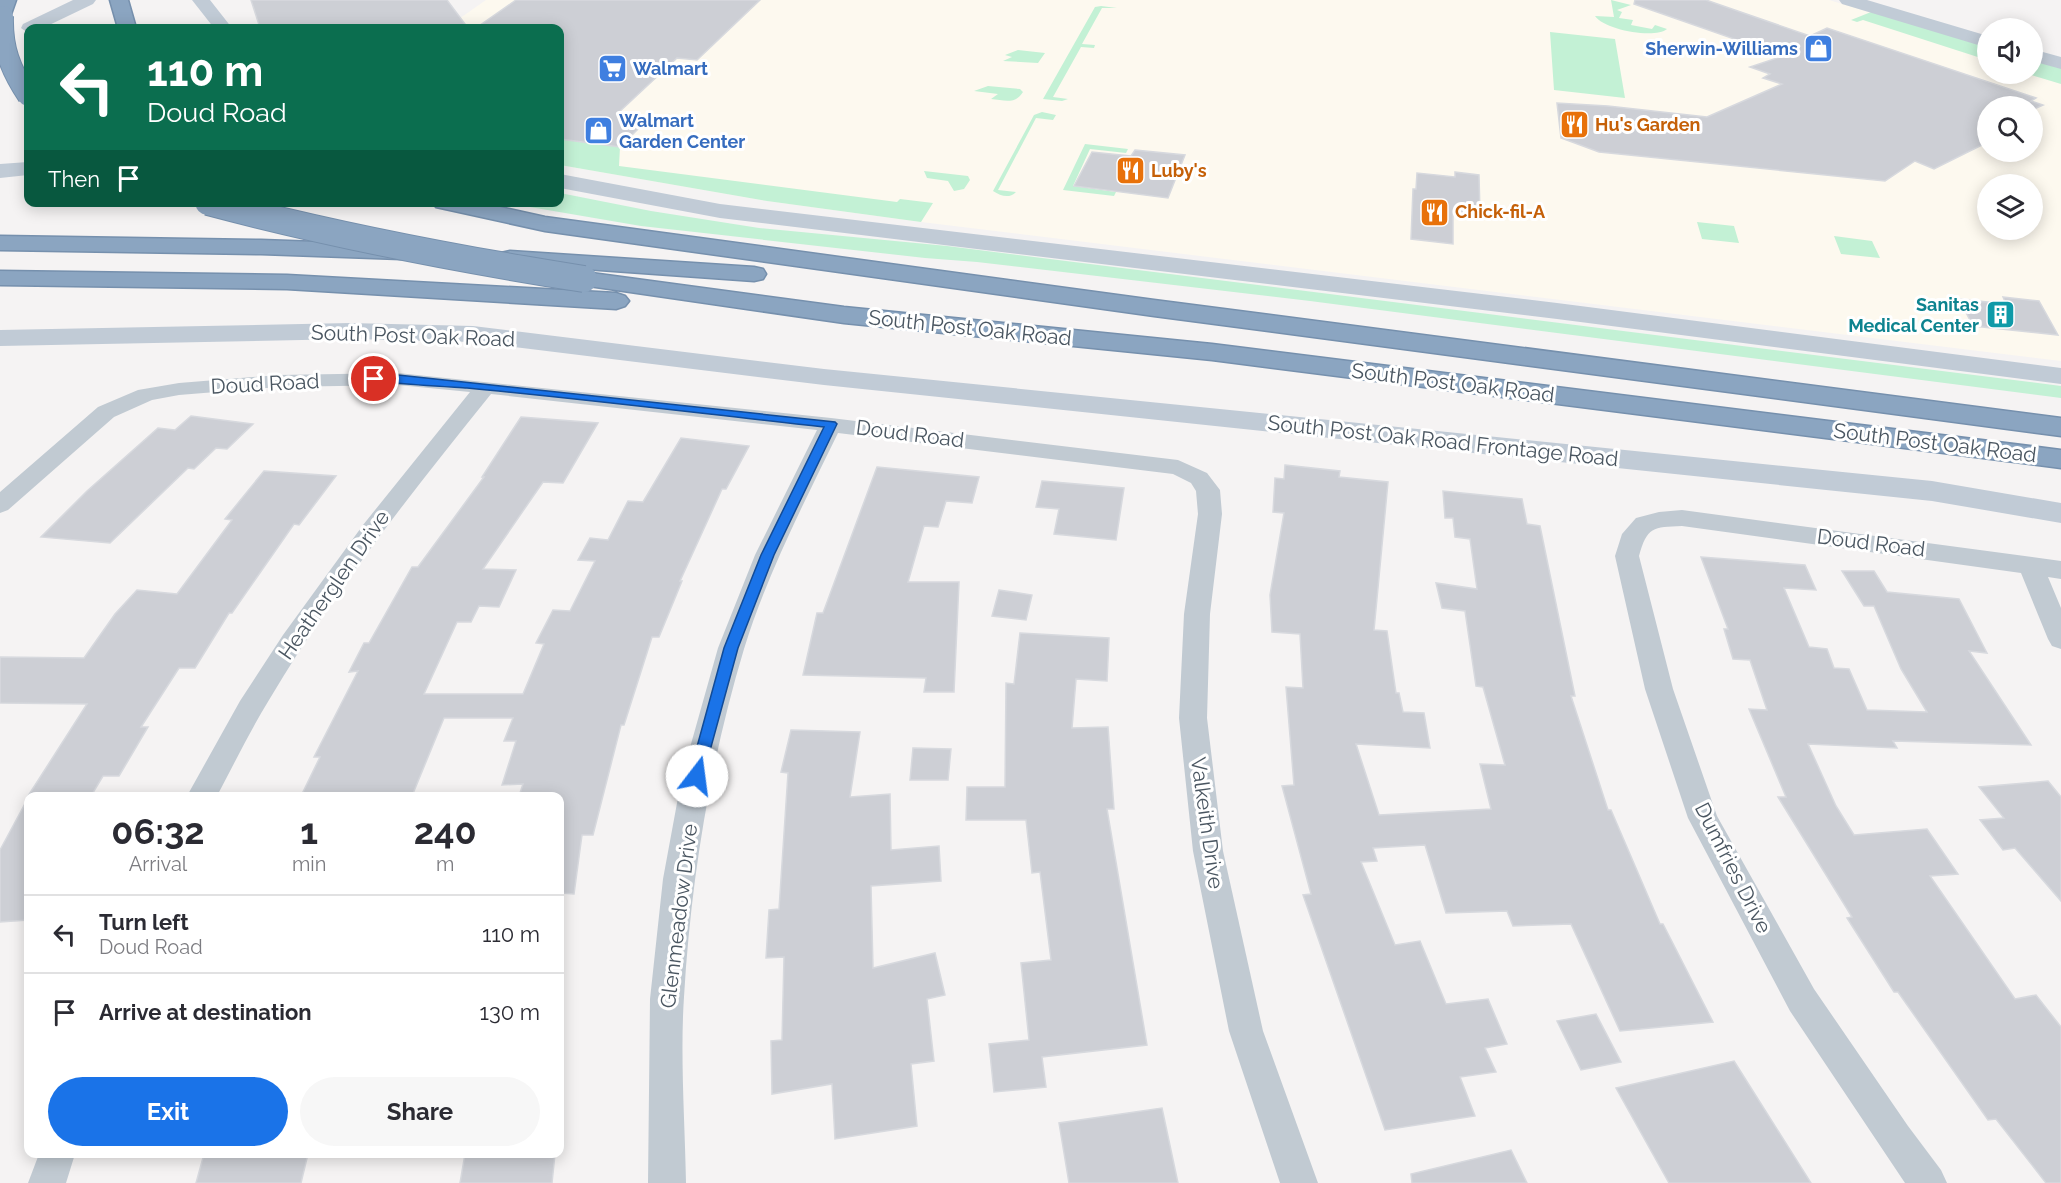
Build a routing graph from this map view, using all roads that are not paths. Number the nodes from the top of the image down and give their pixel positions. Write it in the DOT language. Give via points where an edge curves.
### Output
graph roads {
  1 [pos="87,0"];
  2 [pos="119,0"];
  3 [pos="201,0"];
  4 [pos="1848,0"];
  5 [pos="1904,0"];
  6 [pos="1869,7"];
  7 [pos="5,8"];
  8 [pos="1970,19"];
  9 [pos="1977,21"];
  10 [pos="39,24"];
  11 [pos="126,24"];
  12 [pos="220,24"];
  13 [pos="24,31"];
  14 [pos="1977,39"];
  15 [pos="2043,40"];
  16 [pos="0,42"];
  17 [pos="2061,46"];
  18 [pos="2043,58"];
  19 [pos="2061,63"];
  20 [pos="24,89"];
  21 [pos="24,170"];
  22 [pos="0,171"];
  23 [pos="564,182"];
  24 [pos="226,207"];
  25 [pos="467,207"];
  26 [pos="0,243"];
  27 [pos="0,278"];
  28 [pos="1154,308"];
  29 [pos="844,315"];
  30 [pos="0,338"];
  31 [pos="2061,376"];
  32 [pos="824,377"];
  33 [pos="485,387"];
  34 [pos="831,424"];
  35 [pos="2061,425"];
  36 [pos="1954,445"];
  37 [pos="2061,459"];
  38 [pos="2061,464"];
  39 [pos="1178,467"];
  40 [pos="0,505"];
  41 [pos="2061,513"];
  42 [pos="1682,519"];
  43 [pos="2030,564"];
  44 [pos="2061,570"];
  45 [pos="2061,639"];
  46 [pos="204,792"];
  47 [pos="56,1158"];
  48 [pos="47,1183"];
  49 [pos="668,1183"];
  50 [pos="1299,1183"];
  51 [pos="1928,1183"];
  1 -- 10 [label="main road"];
  2 -- 11 [label="highway"];
  3 -- 12 [label="main road"];
  4 -- 6 [label="main road"];
  5 -- 8 [label="main road"];
  6 -- 8 [label="main road" via="1888,3"];
  6 -- 14 [label="main road"];
  7 -- 20 [label="highway, bridge" via="3,53"];
  8 -- 9 [label="main road"];
  13 -- 16 [label="main road"];
  15 -- 17 [label="main road"];
  18 -- 19 [label="main road"];
  21 -- 22 [label="main road"];
  23 -- 31 [label="main road" via="720,211"];
  24 -- 29 [label="highway, bridge" via="375,244 477,263"];
  25 -- 28 [label="highway" via="545,224"];
  26 -- 28 [label="highway" via="261,246 413,253 729,272"];
  27 -- 29 [label="highway" via="287,282"];
  28 -- 35 [label="highway, South Post Oak Road"];
  29 -- 36 [label="highway, South Post Oak Road" via="1212,352"];
  30 -- 32 [label="main road, South Post Oak Road" via="350,331 473,334"];
  32 -- 41 [label="main road, South Post Oak Road Frontage Road" via="1932,491"];
  33 -- 34 [label="street, Doud Road"];
  33 -- 40 [label="street, Doud Road" via="398,379 279,381 146,395 106,412"];
  33 -- 46 [label="street, Heatherglen Drive" via="349,560 265,682"];
  34 -- 39 [label="street, Doud Road"];
  34 -- 49 [label="street, Glenmeadow Drive" via="767,555 731,648 697,776 679,879 667,999"];
  36 -- 37 [label="highway, South Post Oak Road"];
  36 -- 38 [label="highway"];
  39 -- 50 [label="street, Valkeith Drive" via="1199,478 1208,490 1210,514 1197,614 1193,718 1208,851 1246,1030"];
  42 -- 43 [label="street, Doud Road"];
  42 -- 51 [label="street, Dumfries Drive" via="1649,519 1632,534 1628,556 1659,689 1703,818 1802,1000"];
  43 -- 44 [label="street, Doud Road"];
  43 -- 45 [label="street"];
  47 -- 48 [label="street"];
}
